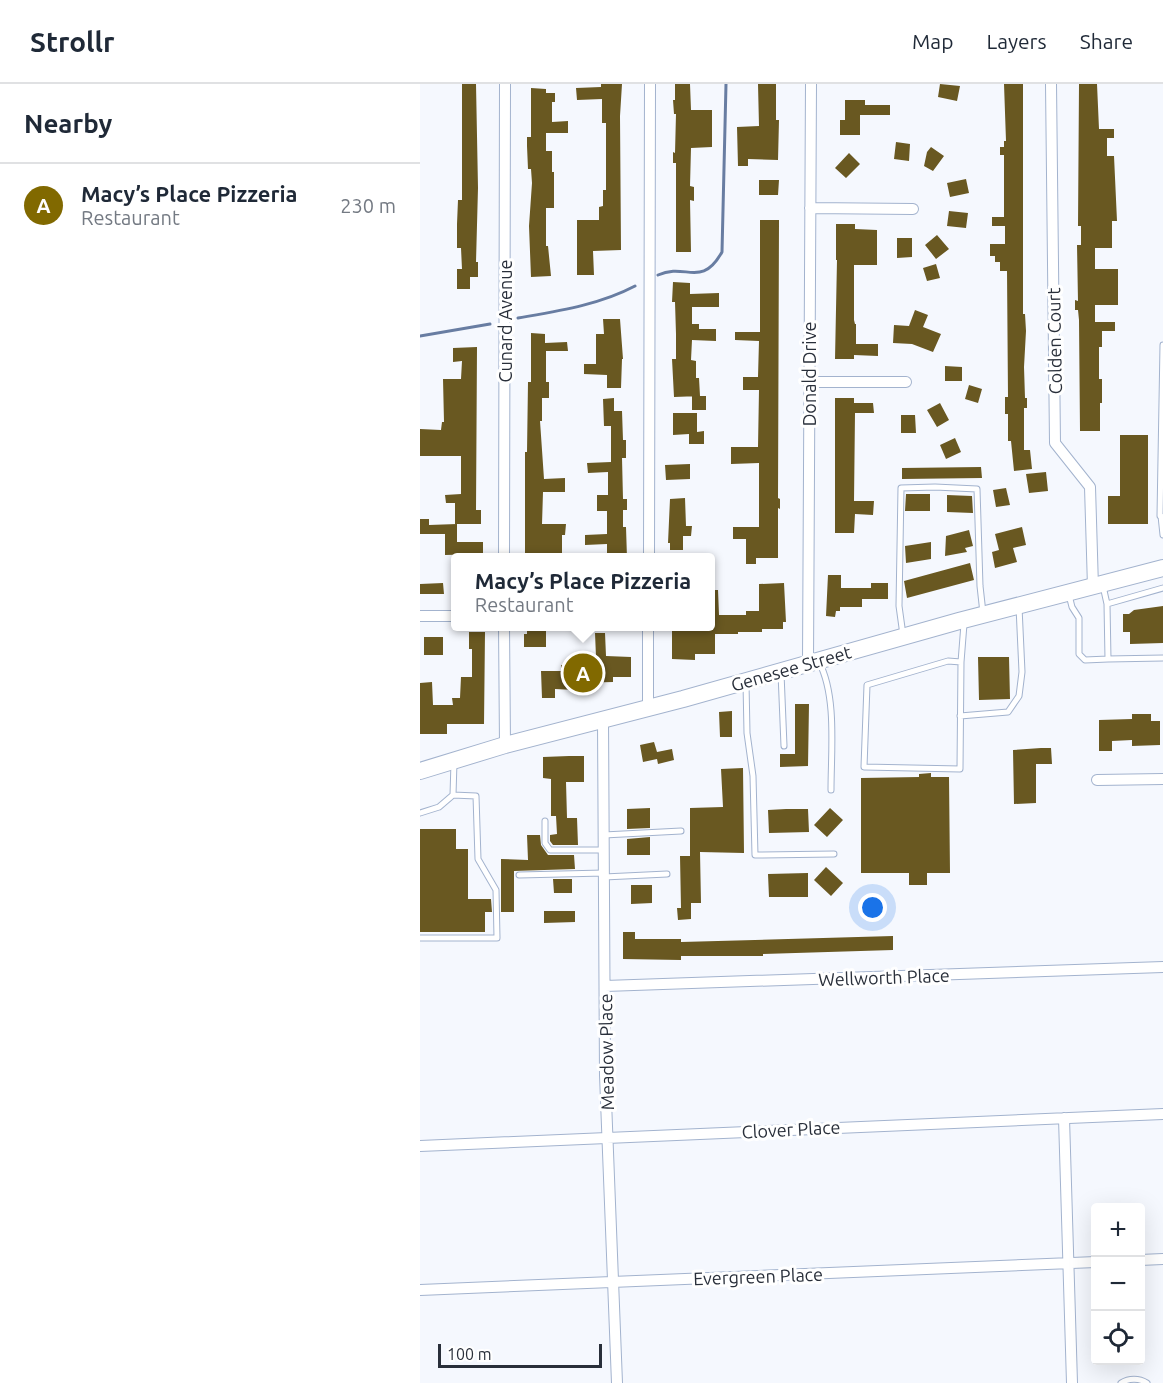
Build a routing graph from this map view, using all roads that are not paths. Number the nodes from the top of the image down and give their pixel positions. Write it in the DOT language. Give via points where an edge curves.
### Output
graph roads {
  1 [pos="505,84"];
  2 [pos="650,84"];
  3 [pos="811,84"];
  4 [pos="1051,84"];
  5 [pos="810,208"];
  6 [pos="913,209"];
  7 [pos="1163,345"];
  8 [pos="810,382"];
  9 [pos="906,382"];
  10 [pos="1162,401"];
  11 [pos="1162,516"];
  12 [pos="1163,535"];
  13 [pos="504,553"];
  14 [pos="649,553"];
  15 [pos="1163,568"];
  16 [pos="1098,585"];
  17 [pos="1163,588"];
  18 [pos="1069,593"];
  19 [pos="1107,604"];
  20 [pos="1019,606"];
  21 [pos="983,614"];
  22 [pos="420,616"];
  23 [pos="451,616"];
  24 [pos="965,619"];
  25 [pos="504,631"];
  26 [pos="648,631"];
  27 [pos="904,636"];
  28 [pos="1163,658"];
  29 [pos="1108,659"];
  30 [pos="813,662"];
  31 [pos="961,662"];
  32 [pos="781,671"];
  33 [pos="746,681"];
  34 [pos="648,708"];
  35 [pos="960,716"];
  36 [pos="603,720"];
  37 [pos="505,745"];
  38 [pos="784,746"];
  39 [pos="454,760"];
  40 [pos="420,771"];
  41 [pos="1163,778"];
  42 [pos="1097,780"];
  43 [pos="831,790"];
  44 [pos="453,795"];
  45 [pos="420,813"];
  46 [pos="545,821"];
  47 [pos="681,831"];
  48 [pos="604,835"];
  49 [pos="604,850"];
  50 [pos="834,854"];
  51 [pos="667,874"];
  52 [pos="519,875"];
  53 [pos="604,875"];
  54 [pos="420,938"];
  55 [pos="1163,967"];
  56 [pos="605,986"];
  57 [pos="1163,1114"];
  58 [pos="1064,1118"];
  59 [pos="607,1138"];
  60 [pos="420,1146"];
  61 [pos="1163,1259"];
  62 [pos="1145,1260"];
  63 [pos="1091,1262"];
  64 [pos="1067,1263"];
  65 [pos="613,1282"];
  66 [pos="420,1290"];
  67 [pos="617,1383"];
  68 [pos="1072,1383"];
  69 [pos="1121,1383"];
  70 [pos="1147,1383"];
  1 -- 13 [label="street, Cunard Avenue"];
  2 -- 14 [label="street"];
  3 -- 5 [label="street, Donald Drive"];
  4 -- 16 [label="street, Colden Court" via="1055,442 1090,487"];
  5 -- 6 [label="street"];
  5 -- 8 [label="street, Donald Drive"];
  7 -- 10 [label="lane"];
  8 -- 9 [label="street"];
  8 -- 30 [label="street, Donald Drive"];
  10 -- 11 [label="lane"];
  11 -- 12 [label="lane"];
  15 -- 16 [label="main road, Genesee Street"];
  16 -- 18 [label="main road, Genesee Street"];
  16 -- 19 [label="lane"];
  17 -- 19 [label="lane"];
  18 -- 20 [label="main road, Genesee Street"];
  18 -- 29 [label="lane" via="1079,618 1079,654 1085,660"];
  19 -- 29 [label="lane"];
  20 -- 21 [label="main road, Genesee Street"];
  20 -- 35 [label="lane" via="1019,696 1008,712"];
  21 -- 24 [label="main road, Genesee Street"];
  21 -- 27 [label="lane" via="977,489 901,488 899,606"];
  22 -- 23 [label="street"];
  24 -- 27 [label="main road, Genesee Street"];
  24 -- 31 [label="lane"];
  25 -- 37 [label="street"];
  26 -- 34 [label="street"];
  27 -- 30 [label="main road, Genesee Street"];
  28 -- 29 [label="lane"];
  30 -- 32 [label="main road, Genesee Street"];
  30 -- 43 [label="lane" via="825,674 830,706"];
  31 -- 35 [label="lane"];
  31 -- 35 [label="lane" via="948,661 867,685 864,767 960,769"];
  32 -- 33 [label="main road, Genesee Street"];
  32 -- 38 [label="lane"];
  33 -- 34 [label="main road, Genesee Street"];
  33 -- 50 [label="lane" via="755,855"];
  34 -- 36 [label="main road, Genesee Street"];
  36 -- 37 [label="main road, Genesee Street"];
  36 -- 48 [label="street, Meadow Place"];
  37 -- 39 [label="main road, Genesee Street"];
  39 -- 40 [label="main road, Genesee Street"];
  39 -- 44 [label="lane"];
  41 -- 42 [label="street"];
  44 -- 45 [label="lane" via="439,807"];
  44 -- 54 [label="lane" via="476,795 478,859 496,890 497,938"];
  46 -- 49 [label="lane" via="545,843 550,850"];
  47 -- 48 [label="lane"];
  48 -- 49 [label="street, Meadow Place"];
  49 -- 53 [label="street, Meadow Place"];
  51 -- 53 [label="lane"];
  52 -- 53 [label="lane"];
  53 -- 56 [label="street, Meadow Place"];
  55 -- 56 [label="street, Wellworth Place"];
  56 -- 59 [label="street, Meadow Place"];
  57 -- 58 [label="street, Clover Place"];
  58 -- 59 [label="street, Clover Place"];
  58 -- 64 [label="street"];
  59 -- 60 [label="street, Clover Place"];
  59 -- 65 [label="street, Meadow Place"];
  61 -- 62 [label="street"];
  63 -- 64 [label="street, Evergreen Place"];
  64 -- 65 [label="street, Evergreen Place"];
  64 -- 68 [label="street"];
  65 -- 66 [label="street, Evergreen Place"];
  65 -- 67 [label="street, Meadow Place"];
  69 -- 70 [label="lane" via="1130,1379"];
}
